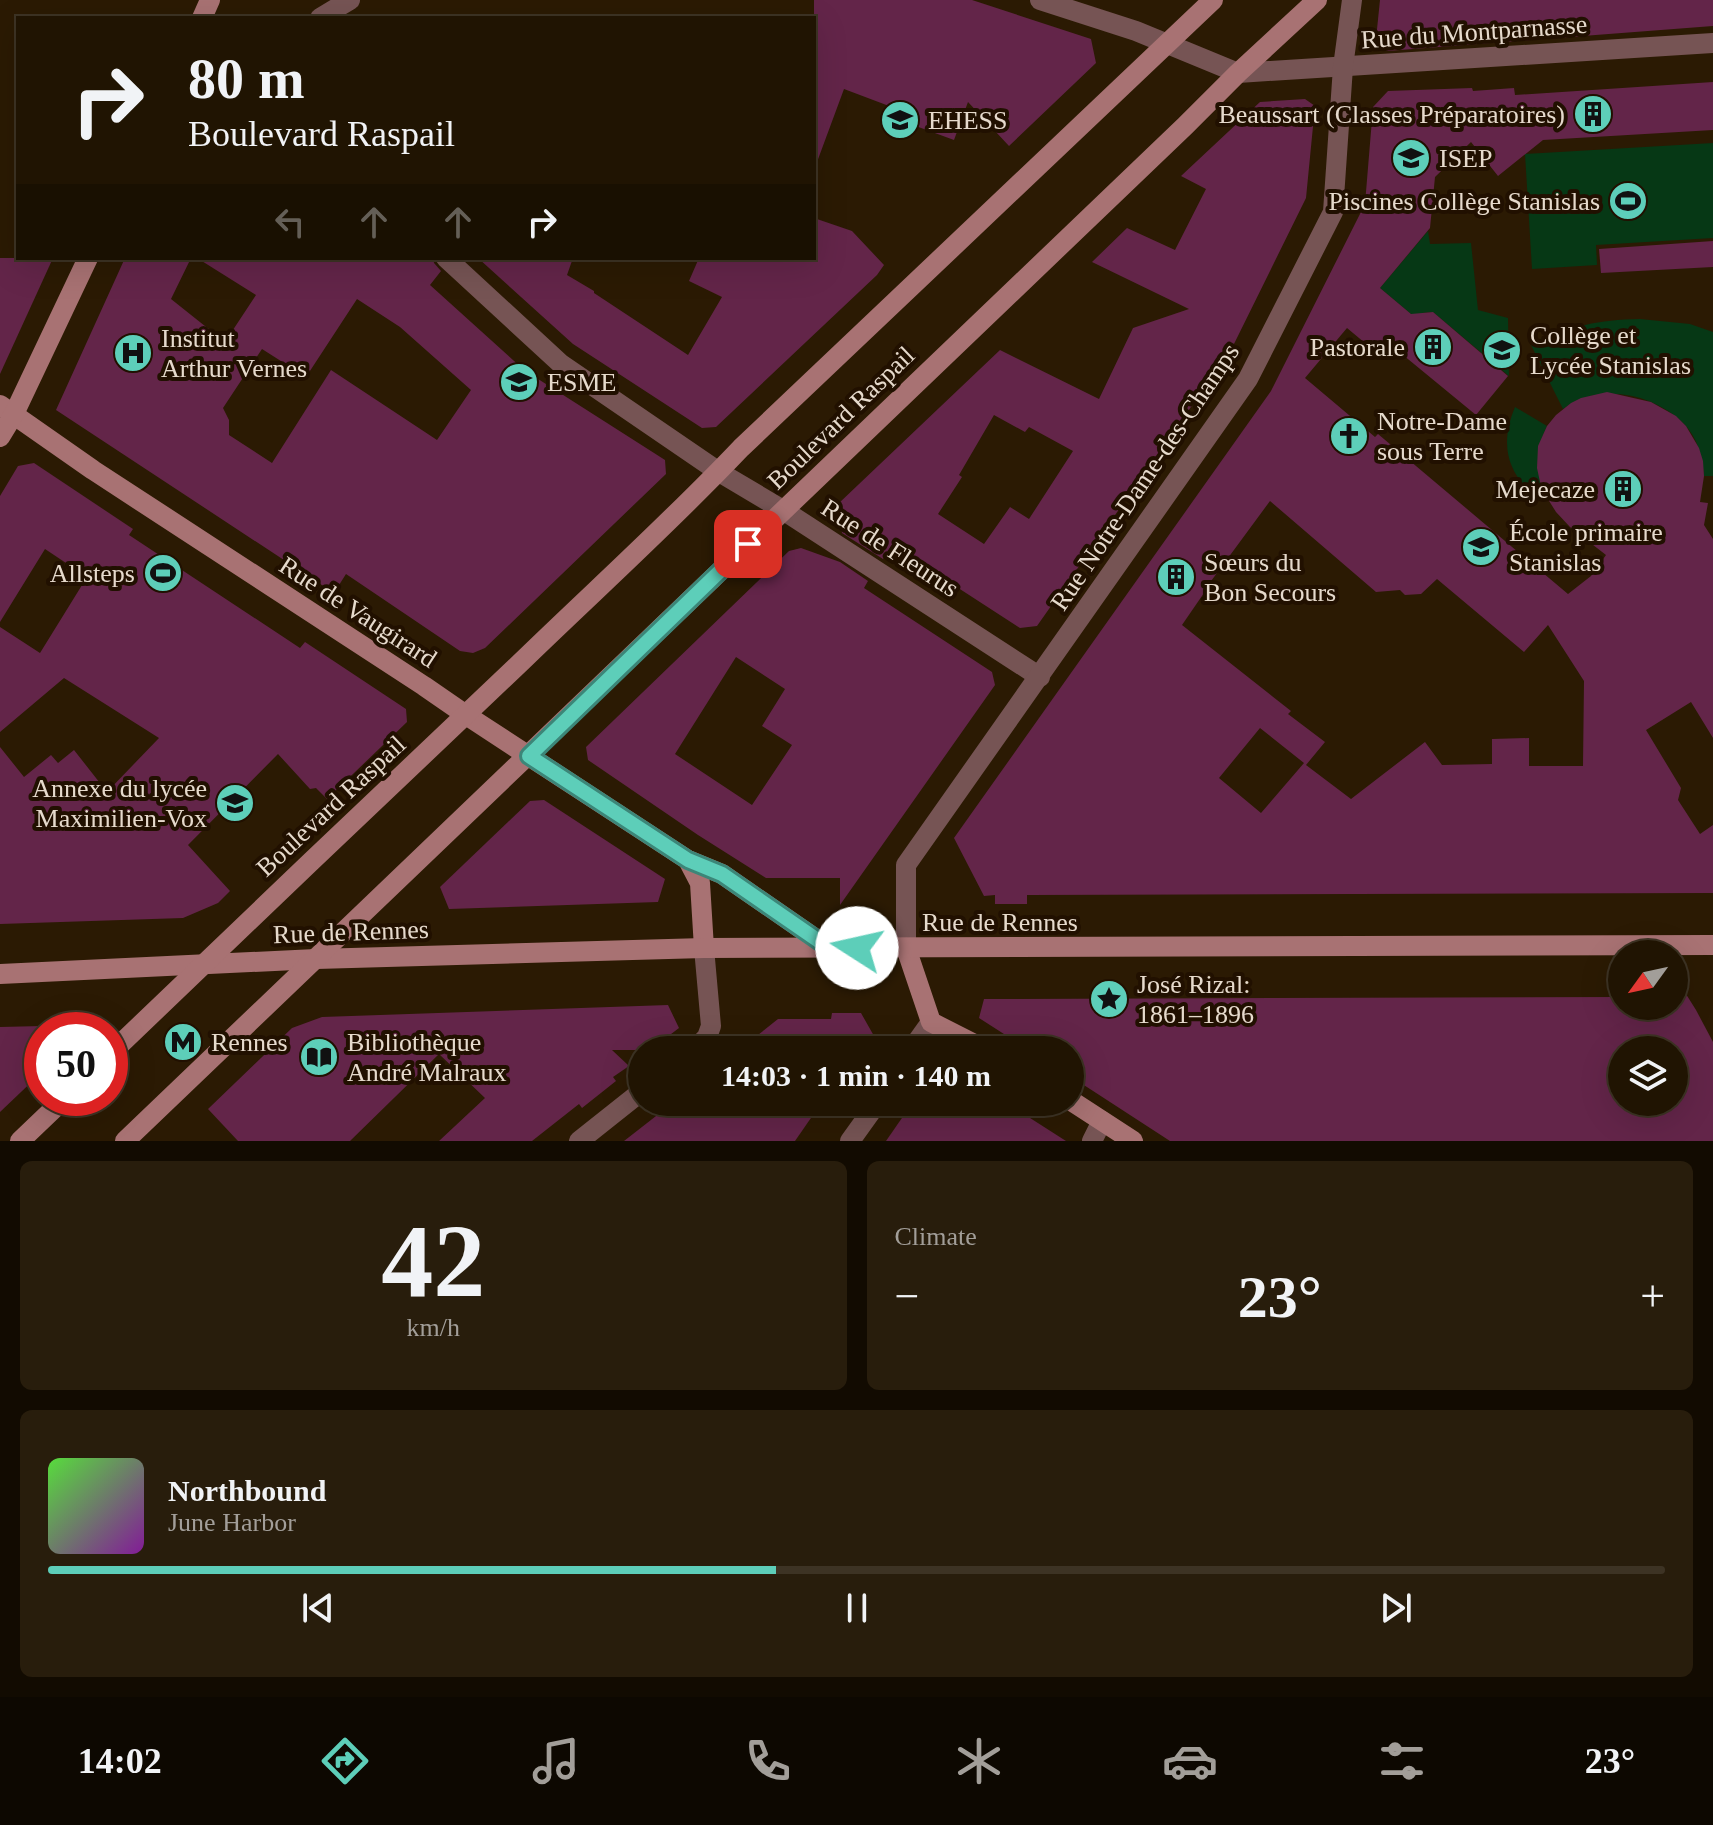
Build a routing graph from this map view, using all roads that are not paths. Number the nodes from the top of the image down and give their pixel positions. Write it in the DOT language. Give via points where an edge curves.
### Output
graph roads {
  1 [pos="350,0"];
  2 [pos="1040,0"];
  3 [pos="1213,0"];
  4 [pos="1317,0"];
  5 [pos="1352,0"];
  6 [pos="323,16"];
  7 [pos="1713,43"];
  8 [pos="1167,44"];
  9 [pos="1343,67"];
  10 [pos="1238,73"];
  11 [pos="87,260"];
  12 [pos="448,260"];
  13 [pos="7,410"];
  14 [pos="0,437"];
  15 [pos="719,472"];
  16 [pos="783,510"];
  17 [pos="1040,677"];
  18 [pos="466,715"];
  19 [pos="529,756"];
  20 [pos="688,860"];
  21 [pos="1713,945"];
  22 [pos="704,948"];
  23 [pos="829,948"];
  24 [pos="906,948"];
  25 [pos="316,959"];
  26 [pos="201,965"];
  27 [pos="0,974"];
  28 [pos="931,1022"];
  29 [pos="128,1036"];
  30 [pos="707,1036"];
  31 [pos="921,1036"];
  32 [pos="958,1036"];
  33 [pos="628,1102"];
  34 [pos="1084,1109"];
  35 [pos="46,1116"];
  36 [pos="868,1116"];
  37 [pos="1102,1121"];
  38 [pos="20,1141"];
  39 [pos="125,1141"];
  40 [pos="579,1141"];
  41 [pos="850,1141"];
  42 [pos="1092,1141"];
  43 [pos="1133,1141"];
  1 -- 6 [label="street"];
  2 -- 8 [label="street"];
  3 -- 8 [label="main road, Boulevard Raspail"];
  4 -- 10 [label="main road, Boulevard Raspail"];
  5 -- 9 [label="street, Rue Notre-Dame-des-Champs"];
  7 -- 9 [label="street, Rue du Montparnasse"];
  8 -- 10 [label="street"];
  8 -- 15 [label="main road, Boulevard Raspail"];
  9 -- 10 [label="street, Rue du Montparnasse"];
  9 -- 17 [label="street, Rue Notre-Dame-des-Champs" via="1333,212 1248,379"];
  10 -- 16 [label="main road, Boulevard Raspail"];
  11 -- 13 [label="main road"];
  12 -- 15 [label="street, Rue de Fleurus" via="554,359"];
  13 -- 14 [label="main road"];
  13 -- 18 [label="main road, Rue de Vaugirard"];
  15 -- 16 [label="street, Rue de Fleurus"];
  15 -- 18 [label="main road, Boulevard Raspail"];
  16 -- 17 [label="street, Rue de Fleurus"];
  16 -- 19 [label="main road, Boulevard Raspail"];
  17 -- 24 [label="street, Rue Notre-Dame-des-Champs" via="906,865"];
  18 -- 19 [label="main road, Rue de Vaugirard"];
  18 -- 26 [label="main road, Boulevard Raspail"];
  19 -- 20 [label="main road, Rue de Vaugirard"];
  19 -- 25 [label="main road, Boulevard Raspail"];
  20 -- 22 [label="main road" via="700,883"];
  20 -- 23 [label="main road, Rue de Vaugirard" via="722,874"];
  21 -- 24 [label="main road, Rue de Rennes"];
  22 -- 23 [label="main road, Rue de Rennes"];
  22 -- 25 [label="main road, Rue de Rennes"];
  22 -- 30 [label="street" via="711,1026"];
  23 -- 24 [label="main road, Rue de Rennes"];
  24 -- 28 [label="main road"];
  25 -- 26 [label="main road, Rue de Rennes"];
  25 -- 39 [label="main road, Boulevard Raspail"];
  26 -- 27 [label="main road, Rue de Rennes"];
  26 -- 29 [label="main road, Boulevard Raspail"];
  28 -- 31 [label="street"];
  28 -- 32 [label="main road"];
  33 -- 40 [label="street"];
  34 -- 37 [label="main road"];
  35 -- 38 [label="main road"];
  36 -- 41 [label="street"];
  37 -- 42 [label="street"];
  37 -- 43 [label="main road"];
}
